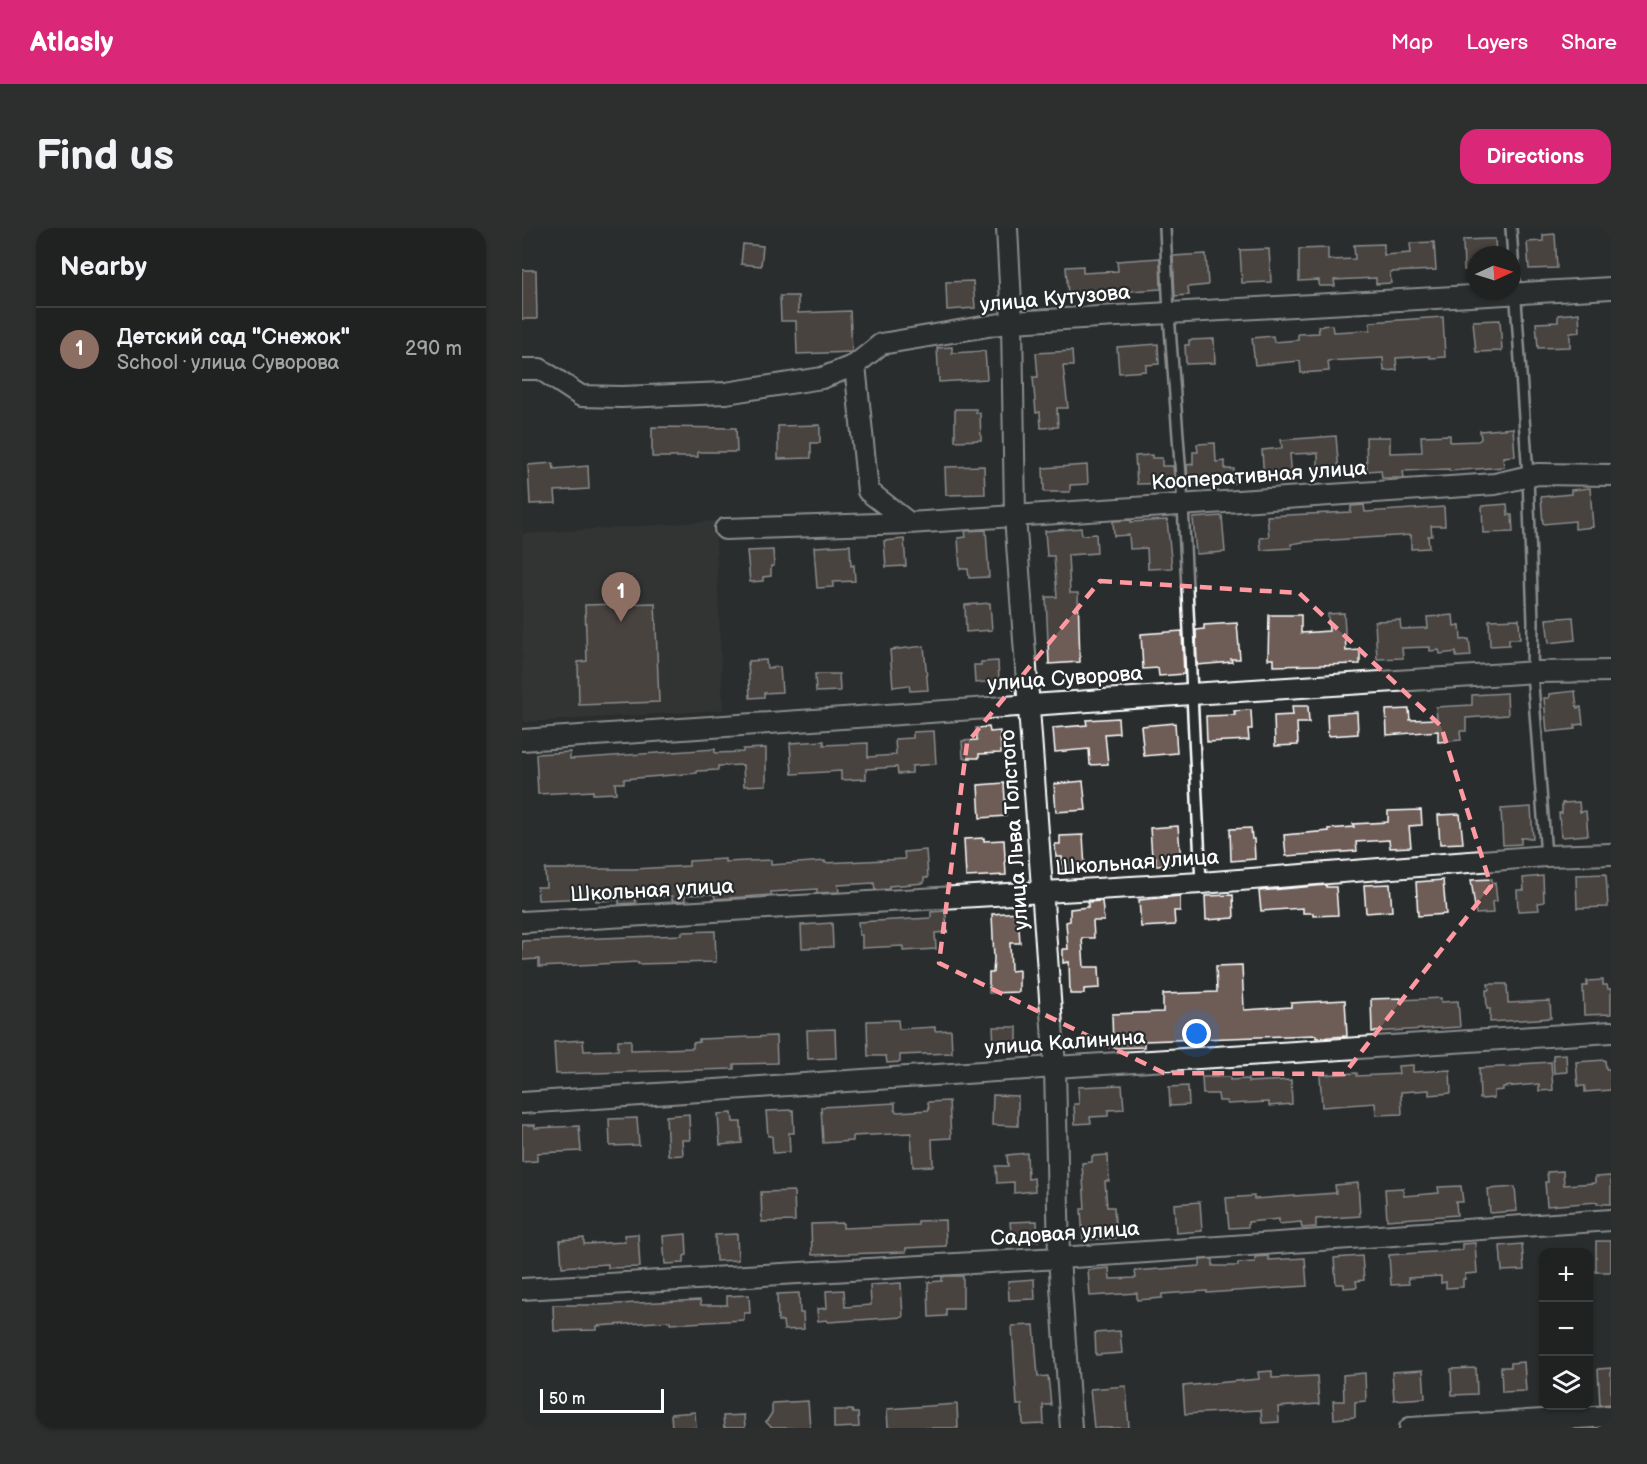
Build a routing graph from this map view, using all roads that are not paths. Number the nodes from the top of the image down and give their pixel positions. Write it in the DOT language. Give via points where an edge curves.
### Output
graph roads {
  1 [pos="1007,228"];
  2 [pos="1165,228"];
  3 [pos="1511,228"];
  4 [pos="1512,246"];
  5 [pos="1611,288"];
  6 [pos="1521,294"];
  7 [pos="1467,297"];
  8 [pos="1516,300"];
  9 [pos="1169,314"];
  10 [pos="1012,322"];
  11 [pos="855,365"];
  12 [pos="522,369"];
  13 [pos="1611,475"];
  14 [pos="1528,476"];
  15 [pos="1183,504"];
  16 [pos="1015,516"];
  17 [pos="909,523"];
  18 [pos="725,529"];
  19 [pos="1611,671"];
  20 [pos="1532,672"];
  21 [pos="1191,694"];
  22 [pos="1029,704"];
  23 [pos="522,740"];
  24 [pos="1611,854"];
  25 [pos="1546,856"];
  26 [pos="1201,883"];
  27 [pos="1043,892"];
  28 [pos="522,922"];
  29 [pos="1611,1032"];
  30 [pos="1055,1067"];
  31 [pos="522,1103"];
  32 [pos="1611,1220"];
  33 [pos="1059,1258"];
  34 [pos="522,1289"];
  35 [pos="1611,1416"];
  36 [pos="1071,1428"];
  37 [pos="1410,1428"];
  1 -- 10 [label="street, улица Льва Толстого"];
  2 -- 9 [label="lane"];
  3 -- 4 [label="lane"];
  5 -- 6 [label="street, улица Кутузова"];
  7 -- 9 [label="street, улица Кутузова"];
  8 -- 14 [label="lane"];
  9 -- 10 [label="street, улица Кутузова"];
  9 -- 15 [label="lane"];
  10 -- 11 [label="street, улица Кутузова" via="880,344"];
  10 -- 16 [label="street, улица Льва Толстого"];
  11 -- 12 [label="street, улица Кутузова" via="822,378 726,393 621,398 582,396 540,369"];
  11 -- 17 [label="street" via="868,491"];
  13 -- 14 [label="street, Кооперативная улица"];
  14 -- 15 [label="street, Кооперативная улица" via="1495,484"];
  14 -- 20 [label="lane"];
  15 -- 16 [label="street, Кооперативная улица"];
  15 -- 21 [label="lane"];
  16 -- 17 [label="street, Кооперативная улица"];
  16 -- 22 [label="street, улица Льва Толстого"];
  17 -- 18 [label="street, Кооперативная улица"];
  19 -- 20 [label="street, улица Суворова"];
  20 -- 21 [label="street, улица Суворова"];
  20 -- 25 [label="lane"];
  21 -- 22 [label="street, улица Суворова"];
  21 -- 26 [label="lane"];
  22 -- 23 [label="street, улица Суворова"];
  22 -- 27 [label="street, улица Льва Толстого"];
  24 -- 25 [label="street, Школьная улица"];
  25 -- 26 [label="street, Школьная улица"];
  26 -- 27 [label="street, Школьная улица"];
  27 -- 28 [label="street, Школьная улица"];
  27 -- 30 [label="street, улица Льва Толстого"];
  29 -- 30 [label="street, улица Калинина"];
  30 -- 31 [label="street, улица Калинина"];
  30 -- 33 [label="street, улица Льва Толстого"];
  32 -- 33 [label="street, Садовая улица"];
  33 -- 34 [label="street, Садовая улица"];
  33 -- 36 [label="street, улица Льва Толстого"];
  35 -- 37 [label="street"];
}
